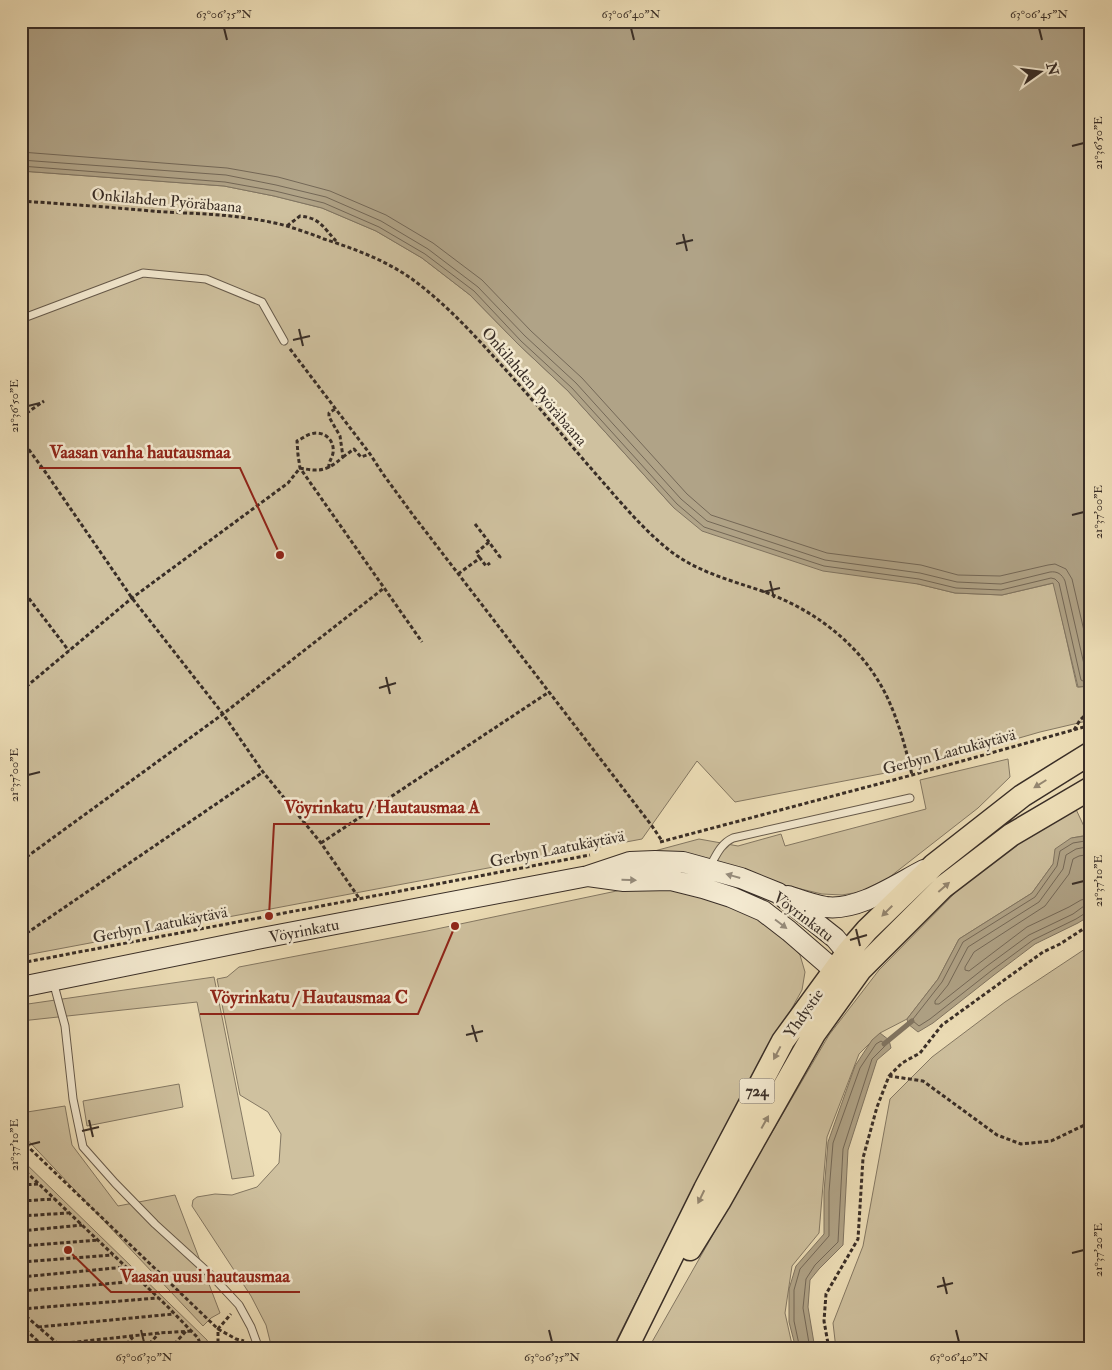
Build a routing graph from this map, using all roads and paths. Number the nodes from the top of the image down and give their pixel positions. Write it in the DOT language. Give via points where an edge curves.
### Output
graph roads {
  1 [pos="21,201"];
  2 [pos="287,226"];
  3 [pos="337,243"];
  4 [pos="21,319"];
  5 [pos="284,341"];
  6 [pos="44,401"];
  7 [pos="335,408"];
  8 [pos="21,418"];
  9 [pos="21,439"];
  10 [pos="370,454"];
  11 [pos="343,458"];
  12 [pos="300,468"];
  13 [pos="330,468"];
  14 [pos="475,524"];
  15 [pos="489,542"];
  16 [pos="480,558"];
  17 [pos="497,559"];
  18 [pos="490,563"];
  19 [pos="458,574"];
  20 [pos="21,588"];
  21 [pos="384,588"];
  22 [pos="132,598"];
  23 [pos="422,642"];
  24 [pos="69,651"];
  25 [pos="21,691"];
  26 [pos="549,692"];
  27 [pos="1091,710"];
  28 [pos="223,714"];
  29 [pos="1091,725"];
  30 [pos="1073,730"];
  31 [pos="1086,756"];
  32 [pos="262,772"];
  33 [pos="912,775"];
  34 [pos="1091,788"];
  35 [pos="910,798"];
  36 [pos="662,841"];
  37 [pos="321,843"];
  38 [pos="652,843"];
  39 [pos="597,853"];
  40 [pos="21,861"];
  41 [pos="934,865"];
  42 [pos="706,878"];
  43 [pos="778,893"];
  44 [pos="359,898"];
  45 [pos="1091,924"];
  46 [pos="21,937"];
  47 [pos="841,961"];
  48 [pos="21,963"];
  49 [pos="860,970"];
  50 [pos="53,981"];
  51 [pos="21,987"];
  52 [pos="889,1076"];
  53 [pos="1091,1122"];
  54 [pos="21,1140"];
  55 [pos="21,1167"];
  56 [pos="26,1171"];
  57 [pos="21,1172"];
  58 [pos="39,1184"];
  59 [pos="21,1185"];
  60 [pos="55,1199"];
  61 [pos="21,1201"];
  62 [pos="69,1213"];
  63 [pos="21,1216"];
  64 [pos="82,1225"];
  65 [pos="21,1231"];
  66 [pos="98,1240"];
  67 [pos="21,1246"];
  68 [pos="113,1254"];
  69 [pos="21,1262"];
  70 [pos="126,1267"];
  71 [pos="21,1277"];
  72 [pos="141,1281"];
  73 [pos="21,1292"];
  74 [pos="158,1298"];
  75 [pos="239,1305"];
  76 [pos="21,1310"];
  77 [pos="175,1314"];
  78 [pos="38,1327"];
  79 [pos="218,1329"];
  80 [pos="21,1331"];
  81 [pos="191,1331"];
  82 [pos="186,1332"];
  83 [pos="159,1333"];
  84 [pos="133,1337"];
  85 [pos="38,1341"];
  86 [pos="200,1342"];
  87 [pos="58,1344"];
  88 [pos="258,1346"];
  89 [pos="31,1349"];
  90 [pos="46,1349"];
  91 [pos="64,1349"];
  92 [pos="122,1349"];
  93 [pos="145,1349"];
  94 [pos="170,1349"];
  95 [pos="194,1349"];
  96 [pos="202,1349"];
  97 [pos="218,1349"];
  98 [pos="626,1349"];
  99 [pos="828,1349"];
  1 -- 2 [label="path, Onkilahden Pyöräbaana" via="219,215"];
  2 -- 3 [label="path, Onkilahden Pyöräbaana"];
  2 -- 3 [label="path" via="300,216 317,220"];
  3 -- 33 [label="path, Onkilahden Pyöräbaana" via="356,249 411,278 465,325 612,493 680,559 804,610 847,642 879,681 889,701"];
  4 -- 5 [label="lane" via="143,273 206,279 262,302"];
  5 -- 7 [label="path"];
  6 -- 8 [label="path"];
  7 -- 10 [label="path"];
  7 -- 11 [label="path" via="328,417 340,436"];
  9 -- 22 [label="path"];
  10 -- 11 [label="path" via="361,457 354,449"];
  10 -- 19 [label="path"];
  11 -- 13 [label="path"];
  12 -- 13 [label="path"];
  12 -- 13 [label="path" via="297,441 317,433 327,436 332,443"];
  12 -- 21 [label="path"];
  12 -- 22 [label="path" via="288,483"];
  14 -- 15 [label="path"];
  15 -- 16 [label="path" via="476,553"];
  15 -- 17 [label="path" via="500,557"];
  16 -- 18 [label="path" via="486,566"];
  16 -- 19 [label="path"];
  19 -- 26 [label="path"];
  20 -- 24 [label="path"];
  21 -- 23 [label="path"];
  21 -- 28 [label="path"];
  22 -- 24 [label="path"];
  22 -- 28 [label="path"];
  24 -- 25 [label="path"];
  26 -- 36 [label="path"];
  26 -- 37 [label="path"];
  27 -- 30 [label="path"];
  28 -- 32 [label="path"];
  28 -- 40 [label="path"];
  29 -- 30 [label="path, Gerbyn Laatukäytävä"];
  30 -- 33 [label="path, Gerbyn Laatukäytävä"];
  31 -- 41 [label="main road, Yhdystie / 724, one-way" via="1022,796"];
  32 -- 37 [label="path"];
  32 -- 46 [label="path"];
  33 -- 36 [label="path, Gerbyn Laatukäytävä"];
  49 -- 34 [label="main road, Yhdystie / 724, one-way" via="943,887 1011,835"];
  35 -- 42 [label="lane" via="733,838 721,847"];
  36 -- 38 [label="path, Gerbyn Laatukäytävä"];
  37 -- 44 [label="path"];
  39 -- 44 [label="path, Gerbyn Laatukäytävä"];
  41 -- 43 [label="main road" via="864,901 844,907 825,907"];
  41 -- 47 [label="main road, Yhdystie / 724, one-way" via="867,930"];
  43 -- 42 [label="main road, Vöyrinkatu, one-way" via="741,878"];
  42 -- 47 [label="main road, Vöyrinkatu, one-way" via="731,897 764,912 789,931"];
  42 -- 50 [label="main road, Vöyrinkatu" via="624,881 588,876"];
  43 -- 47 [label="main road, Vöyrinkatu" via="834,938"];
  44 -- 48 [label="path, Gerbyn Laatukäytävä"];
  45 -- 52 [label="path" via="1044,952 942,1025 920,1053 902,1063"];
  47 -- 49 [label="main road" via="845,975"];
  47 -- 98 [label="main road, Yhdystie / 724, one-way" via="783,1041"];
  98 -- 49 [label="main road, Yhdystie / 724, one-way" via="719,1202 814,1034"];
  50 -- 51 [label="main road, Vöyrinkatu"];
  50 -- 75 [label="lane" via="65,1026 73,1099 83,1147 155,1224 211,1274"];
  52 -- 53 [label="path" via="923,1082 997,1135 1021,1144 1051,1140"];
  52 -- 99 [label="path" via="863,1158 858,1239 826,1294 824,1321"];
  54 -- 79 [label="path"];
  55 -- 56 [label="path"];
  56 -- 57 [label="path"];
  56 -- 58 [label="path"];
  58 -- 59 [label="path"];
  58 -- 60 [label="path"];
  60 -- 61 [label="path"];
  60 -- 62 [label="path"];
  62 -- 63 [label="path"];
  62 -- 64 [label="path"];
  64 -- 65 [label="path"];
  64 -- 66 [label="path"];
  66 -- 67 [label="path"];
  66 -- 68 [label="path"];
  68 -- 69 [label="path"];
  68 -- 70 [label="path"];
  70 -- 71 [label="path"];
  70 -- 72 [label="path"];
  72 -- 73 [label="path"];
  72 -- 74 [label="path"];
  74 -- 76 [label="path"];
  74 -- 77 [label="path"];
  75 -- 79 [label="path"];
  75 -- 88 [label="lane"];
  76 -- 78 [label="path"];
  77 -- 78 [label="path"];
  77 -- 81 [label="path"];
  78 -- 87 [label="path"];
  79 -- 88 [label="path"];
  79 -- 97 [label="path"];
  80 -- 85 [label="path" via="24,1328"];
  81 -- 82 [label="path"];
  81 -- 86 [label="path"];
  82 -- 83 [label="path"];
  82 -- 94 [label="path"];
  83 -- 84 [label="path"];
  83 -- 93 [label="path"];
  84 -- 87 [label="path"];
  84 -- 92 [label="path"];
  85 -- 89 [label="path"];
  85 -- 90 [label="path"];
  86 -- 95 [label="path"];
  86 -- 96 [label="path"];
  87 -- 91 [label="path"];
}
